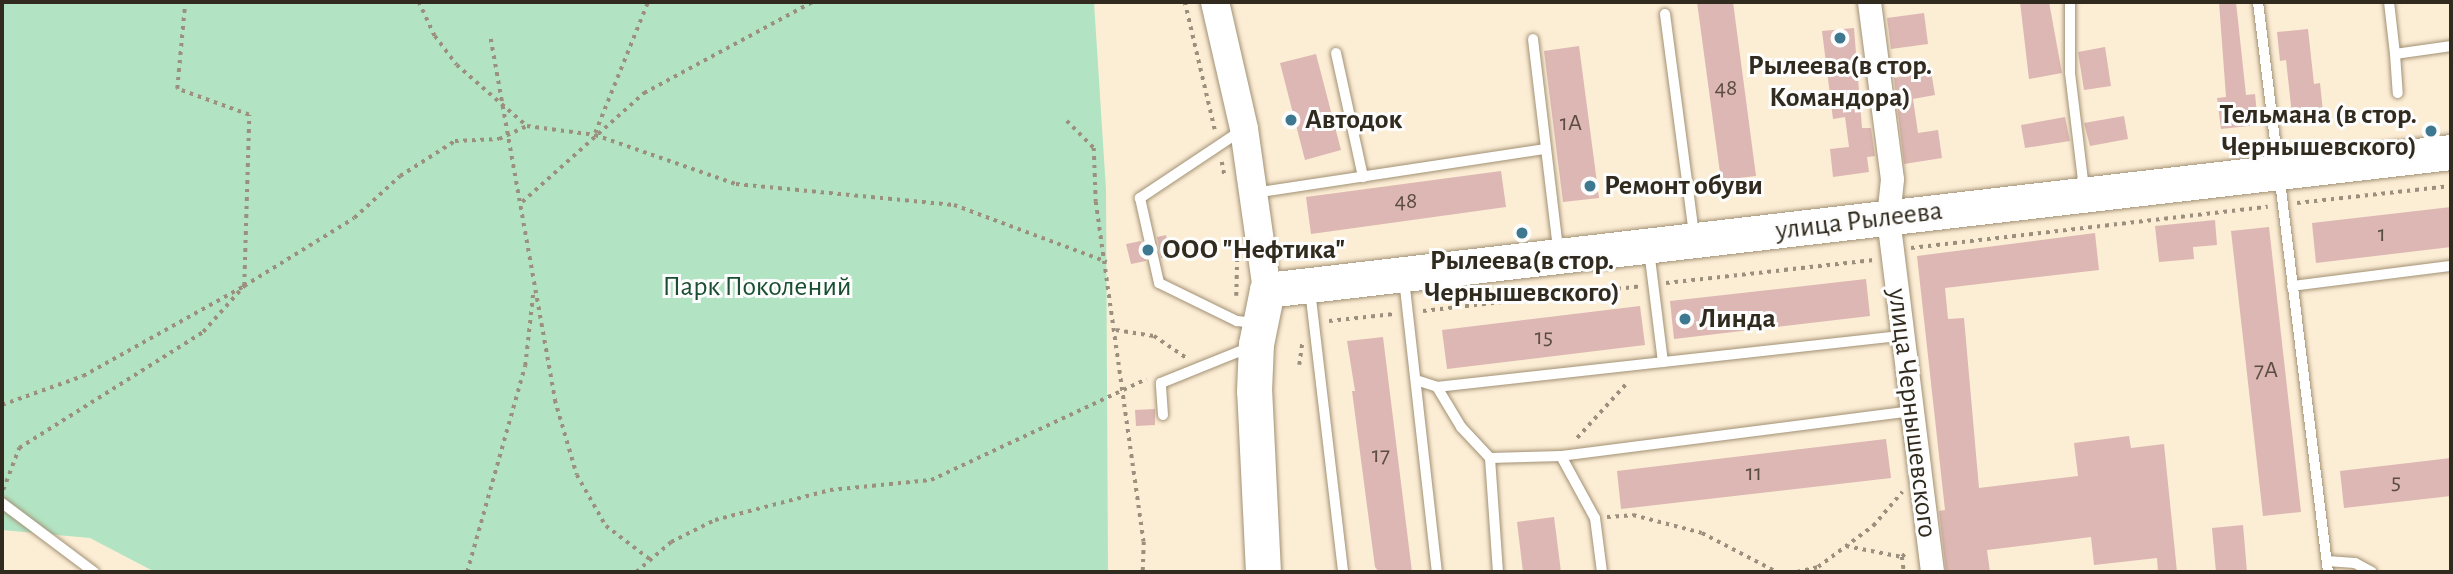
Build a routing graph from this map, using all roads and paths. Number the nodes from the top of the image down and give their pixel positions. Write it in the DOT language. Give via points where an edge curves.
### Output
graph roads {
  1 [pos="185,2"];
  2 [pos="419,2"];
  3 [pos="648,2"];
  4 [pos="812,2"];
  5 [pos="1215,2"];
  6 [pos="1869,2"];
  7 [pos="2070,2"];
  8 [pos="2258,2"];
  9 [pos="2389,2"];
  10 [pos="1665,14"];
  11 [pos="491,39"];
  12 [pos="1533,39"];
  13 [pos="2451,46"];
  14 [pos="1336,53"];
  15 [pos="2395,54"];
  16 [pos="2398,93"];
  17 [pos="500,105"];
  18 [pos="1067,121"];
  19 [pos="527,126"];
  20 [pos="1244,129"];
  21 [pos="510,133"];
  22 [pos="595,135"];
  23 [pos="1546,149"];
  24 [pos="2451,152"];
  25 [pos="1363,177"];
  26 [pos="2451,186"];
  27 [pos="2280,189"];
  28 [pos="1254,193"];
  29 [pos="2085,195"];
  30 [pos="521,203"];
  31 [pos="1888,218"];
  32 [pos="1695,241"];
  33 [pos="1649,246"];
  34 [pos="1892,254"];
  35 [pos="1559,256"];
  36 [pos="1107,262"];
  37 [pos="2451,266"];
  38 [pos="1404,274"];
  39 [pos="1309,285"];
  40 [pos="1654,285"];
  41 [pos="244,286"];
  42 [pos="2292,286"];
  43 [pos="534,288"];
  44 [pos="1408,312"];
  45 [pos="1261,319"];
  46 [pos="1314,322"];
  47 [pos="1116,330"];
  48 [pos="1902,336"];
  49 [pos="1663,362"];
  50 [pos="1177,364"];
  51 [pos="1643,364"];
  52 [pos="1299,365"];
  53 [pos="1156,374"];
  54 [pos="1416,380"];
  55 [pos="1437,387"];
  56 [pos="1123,391"];
  57 [pos="2,405"];
  58 [pos="1911,411"];
  59 [pos="1163,415"];
  60 [pos="1561,456"];
  61 [pos="1490,458"];
  62 [pos="2,492"];
  63 [pos="2,503"];
  64 [pos="1906,503"];
  65 [pos="1595,518"];
  66 [pos="1913,544"];
  67 [pos="1846,546"];
  68 [pos="1902,557"];
  69 [pos="650,560"];
  70 [pos="2327,567"];
  71 [pos="94,572"];
  72 [pos="467,572"];
  73 [pos="636,572"];
  74 [pos="1143,572"];
  75 [pos="1263,572"];
  76 [pos="1343,572"];
  77 [pos="1437,572"];
  78 [pos="1499,572"];
  79 [pos="1602,572"];
  80 [pos="1777,572"];
  81 [pos="1797,572"];
  82 [pos="1904,572"];
  83 [pos="1928,572"];
  84 [pos="2372,572"];
  1 -- 41 [label="path" via="177,89 249,116"];
  2 -- 17 [label="path" via="435,36 457,65"];
  3 -- 22 [label="path"];
  4 -- 22 [label="path" via="644,93"];
  5 -- 20 [label="street"];
  6 -- 31 [label="street, улица Чернышевского" via="1892,179"];
  7 -- 29 [label="lane" via="2070,73"];
  8 -- 27 [label="lane"];
  9 -- 15 [label="lane"];
  10 -- 32 [label="lane"];
  11 -- 17 [label="path"];
  12 -- 23 [label="lane"];
  13 -- 15 [label="lane"];
  14 -- 25 [label="lane"];
  15 -- 16 [label="lane"];
  17 -- 19 [label="path"];
  17 -- 21 [label="path"];
  18 -- 36 [label="path" via="1094,148 1096,202"];
  19 -- 21 [label="path"];
  19 -- 22 [label="path"];
  20 -- 28 [label="street"];
  20 -- 45 [label="lane" via="1140,198 1159,283 1237,321"];
  21 -- 30 [label="path"];
  21 -- 41 [label="path" via="499,139 455,141 400,176 354,218"];
  22 -- 30 [label="path"];
  22 -- 36 [label="path" via="736,184 954,205"];
  23 -- 25 [label="lane"];
  23 -- 35 [label="lane"];
  24 -- 27 [label="main road, улица Рылеева"];
  25 -- 28 [label="lane"];
  26 -- 27 [label="path"];
  27 -- 29 [label="main road, улица Рылеева"];
  27 -- 34 [label="path"];
  27 -- 42 [label="lane"];
  28 -- 45 [label="street"];
  29 -- 31 [label="main road, улица Рылеева"];
  30 -- 43 [label="path"];
  31 -- 32 [label="main road, улица Рылеева"];
  31 -- 34 [label="street, улица Чернышевского"];
  32 -- 33 [label="main road, улица Рылеева"];
  33 -- 35 [label="main road, улица Рылеева"];
  33 -- 40 [label="lane"];
  34 -- 40 [label="path"];
  34 -- 48 [label="street, улица Чернышевского"];
  35 -- 38 [label="main road, улица Рылеева"];
  36 -- 47 [label="path"];
  37 -- 42 [label="lane"];
  38 -- 39 [label="main road, улица Рылеева"];
  38 -- 44 [label="lane"];
  39 -- 45 [label="main road, улица Рылеева"];
  39 -- 46 [label="lane"];
  40 -- 44 [label="path"];
  40 -- 49 [label="lane"];
  41 -- 57 [label="path" via="83,376"];
  41 -- 62 [label="path" via="203,332 19,448"];
  42 -- 70 [label="lane"];
  43 -- 69 [label="path" via="555,400 577,475 606,526"];
  43 -- 72 [label="path" via="524,366"];
  44 -- 46 [label="path"];
  44 -- 54 [label="lane"];
  45 -- 59 [label="lane" via="1161,383"];
  45 -- 75 [label="main road" via="1256,449"];
  46 -- 52 [label="path" via="1298,348"];
  46 -- 76 [label="lane"];
  47 -- 50 [label="path" via="1154,336 1188,359"];
  47 -- 56 [label="path"];
  48 -- 49 [label="lane"];
  48 -- 58 [label="street, улица Чернышевского"];
  49 -- 51 [label="lane"];
  51 -- 55 [label="lane"];
  51 -- 60 [label="path"];
  53 -- 56 [label="path"];
  54 -- 55 [label="lane"];
  54 -- 77 [label="lane"];
  55 -- 61 [label="lane" via="1461,427"];
  56 -- 69 [label="path" via="931,480 830,490 715,520 671,542"];
  56 -- 74 [label="path" via="1144,542"];
  58 -- 60 [label="lane"];
  58 -- 83 [label="street, улица Чернышевского"];
  60 -- 61 [label="lane"];
  60 -- 65 [label="lane"];
  61 -- 78 [label="lane"];
  63 -- 71 [label="lane"];
  64 -- 67 [label="path" via="1904,489 1873,526"];
  65 -- 79 [label="lane"];
  65 -- 80 [label="path" via="1633,515 1702,533"];
  66 -- 68 [label="path"];
  67 -- 68 [label="path"];
  67 -- 81 [label="path" via="1818,567"];
  68 -- 82 [label="path"];
  69 -- 73 [label="path"];
  70 -- 84 [label="lane" via="2354,563"];
}
